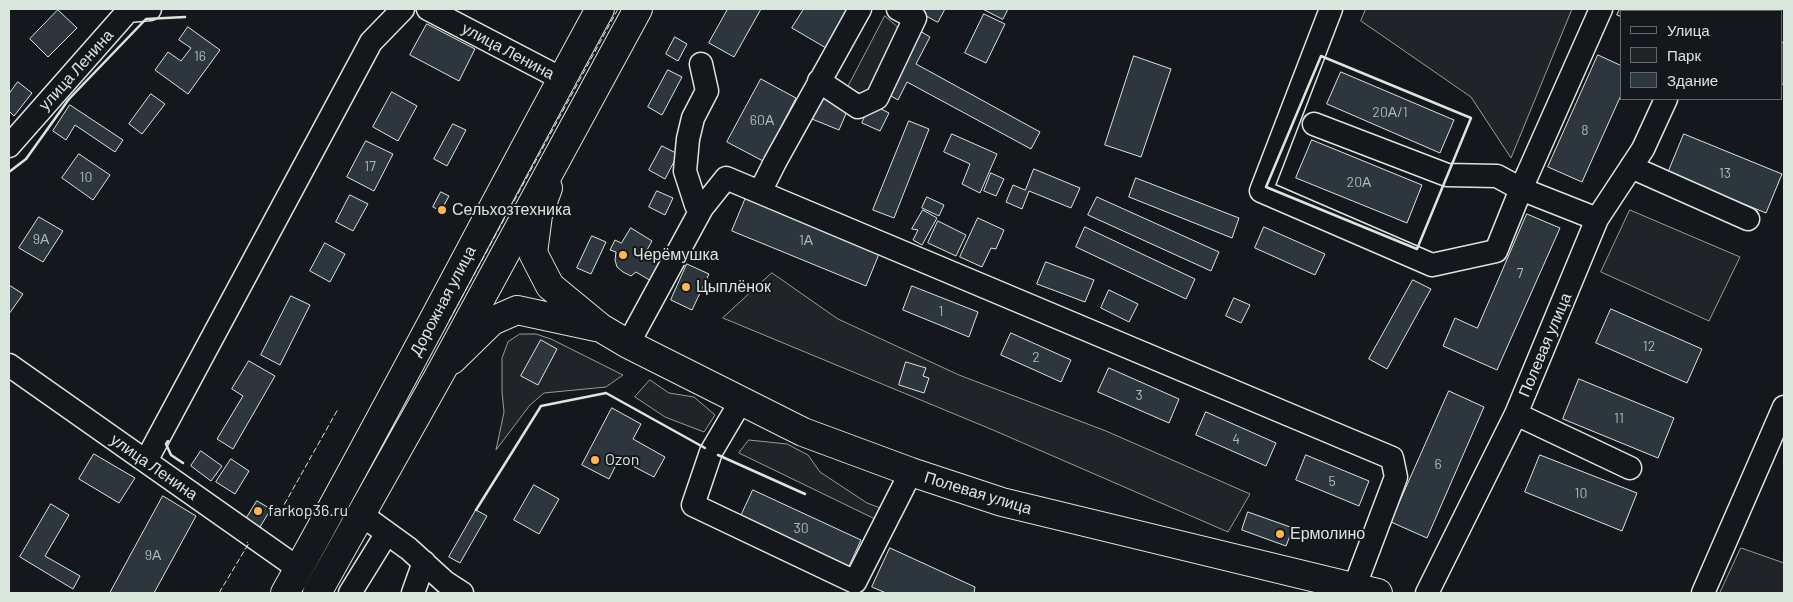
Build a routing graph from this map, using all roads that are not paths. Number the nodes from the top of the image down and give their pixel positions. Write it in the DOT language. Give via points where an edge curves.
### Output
graph roads {
  1 [pos="150,9"];
  2 [pos="403,9"];
  3 [pos="428,9"];
  4 [pos="600,9"];
  5 [pos="638,9"];
  6 [pos="860,9"];
  7 [pos="898,9"];
  8 [pos="1331,9"];
  9 [pos="1601,9"];
  10 [pos="701,64"];
  11 [pos="562,79"];
  12 [pos="819,81"];
  13 [pos="1666,100"];
  14 [pos="1314,124"];
  15 [pos="9,146"];
  16 [pos="559,156"];
  17 [pos="1631,167"];
  18 [pos="1522,189"];
  19 [pos="760,192"];
  20 [pos="702,208"];
  21 [pos="1597,219"];
  22 [pos="1748,219"];
  23 [pos="601,328"];
  24 [pos="628,344"];
  25 [pos="9,365"];
  26 [pos="442,370"];
  27 [pos="742,401"];
  28 [pos="1784,408"];
  29 [pos="1516,414"];
  30 [pos="146,461"];
  31 [pos="1630,468"];
  32 [pos="911,472"];
  33 [pos="362,515"];
  34 [pos="387,533"];
  35 [pos="424,562"];
  36 [pos="299,569"];
  37 [pos="1362,592"];
  38 [pos="285,593"];
  39 [pos="317,593"];
  40 [pos="350,593"];
  41 [pos="413,593"];
  42 [pos="462,593"];
  43 [pos="1427,593"];
  44 [pos="1703,593"];
  1 -- 15 [label="street, улица Ленина" via="128,11"];
  2 -- 30 [label="street" via="371,42"];
  3 -- 11 [label="street, улица Ленина"];
  4 -- 11 [label="main road, Дорожная улица"];
  5 -- 16 [label="main road, Дорожная улица"];
  6 -- 12 [label="street"];
  7 -- 12 [label="street" via="916,18 877,98 858,107"];
  8 -- 18 [label="street" via="1261,191 1432,265 1496,251"];
  9 -- 18 [label="street"];
  10 -- 20 [label="street" via="707,91 693,118 685,171 696,205"];
  11 -- 36 [label="main road, Дорожная улица"];
  12 -- 19 [label="street"];
  13 -- 17 [label="street, Полевая улица"];
  14 -- 18 [label="street" via="1447,175 1496,176"];
  16 -- 23 [label="main road" via="538,216 533,253 550,286"];
  16 -- 26 [label="main road, Дорожная улица"];
  17 -- 21 [label="street, Полевая улица"];
  17 -- 22 [label="street"];
  18 -- 21 [label="street"];
  19 -- 20 [label="street" via="726,178"];
  19 -- 37 [label="street" via="1392,458 1396,477"];
  20 -- 24 [label="street"];
  21 -- 29 [label="street, Полевая улица"];
  23 -- 24 [label="main road, Полевая улица"];
  23 -- 26 [label="main road" via="517,310 492,321"];
  24 -- 27 [label="main road, Полевая улица"];
  25 -- 30 [label="street, улица Ленина"];
  26 -- 33 [label="main road, Дорожная улица"];
  27 -- 32 [label="main road, Полевая улица" via="803,432"];
  27 -- 32 [label="street" via="711,452 693,505 855,582"];
  28 -- 44 [label="street"];
  29 -- 31 [label="street"];
  29 -- 43 [label="street, Полевая улица"];
  30 -- 36 [label="street, улица Ленина"];
  32 -- 37 [label="main road, Полевая улица" via="1002,502"];
  33 -- 34 [label="street"];
  33 -- 39 [label="main road, Дорожная улица"];
  34 -- 35 [label="street"];
  34 -- 40 [label="street"];
  35 -- 41 [label="street"];
  35 -- 42 [label="street"];
  36 -- 38 [label="main road, Дорожная улица"];
}
